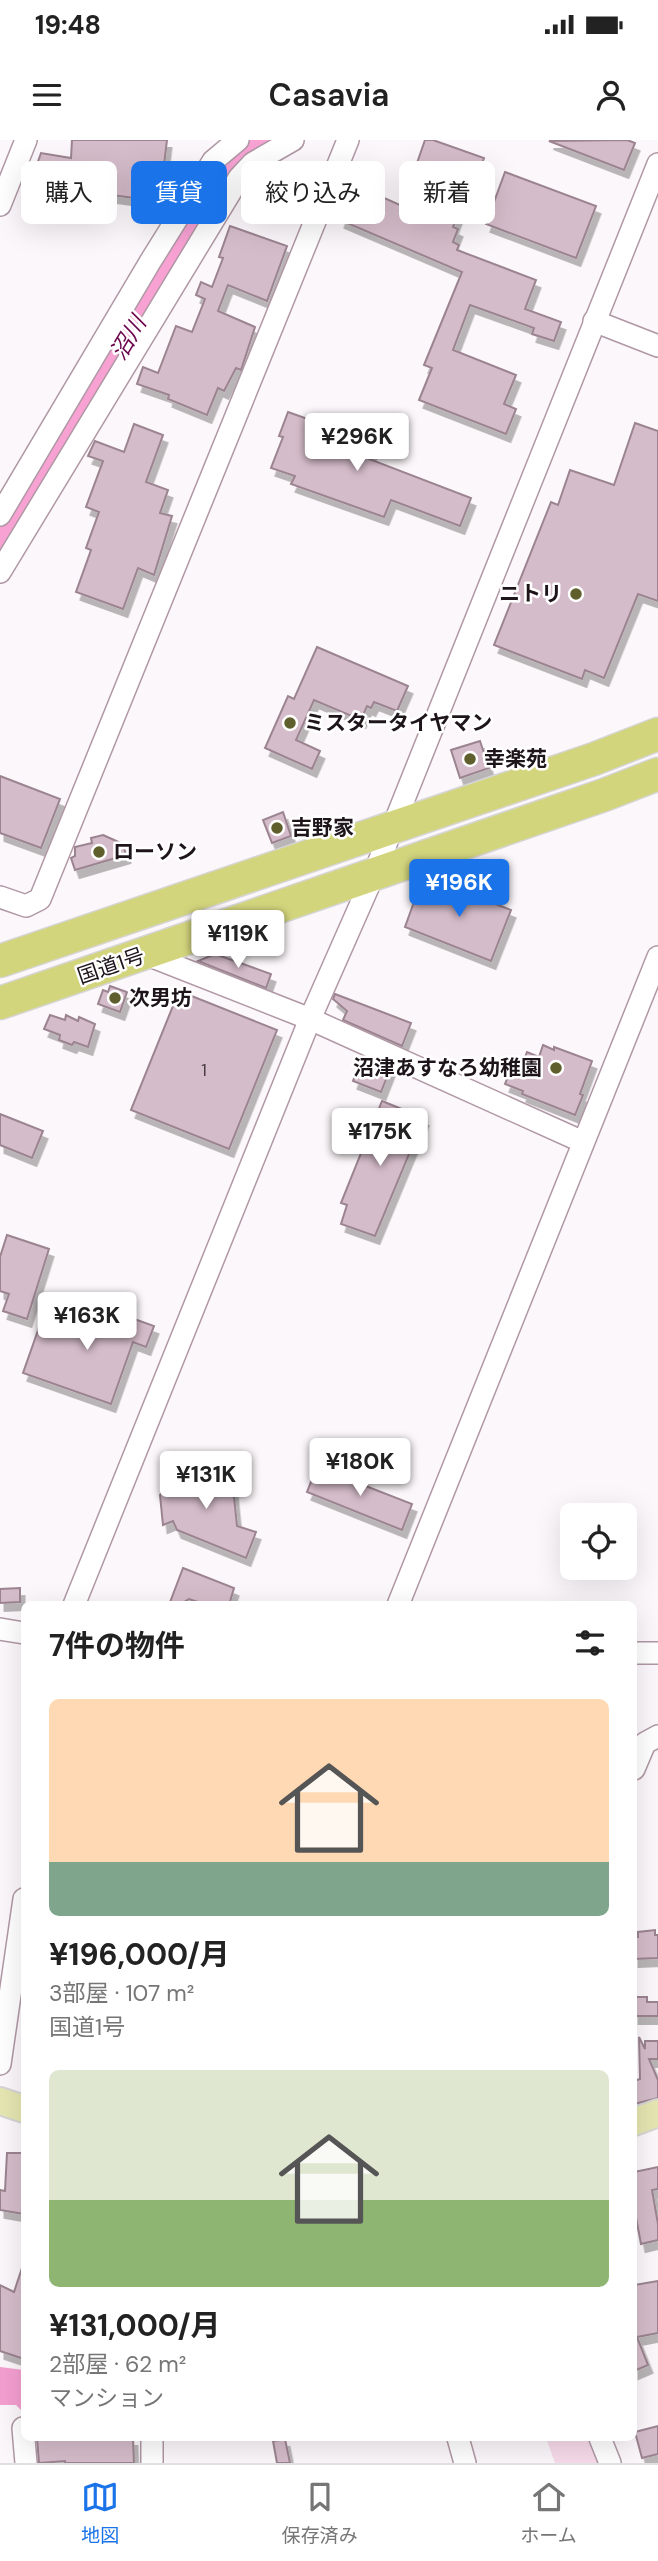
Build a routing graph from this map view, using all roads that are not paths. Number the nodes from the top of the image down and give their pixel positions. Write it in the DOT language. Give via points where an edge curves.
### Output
graph roads {
  1 [pos="26,140"];
  2 [pos="238,140"];
  3 [pos="293,140"];
  4 [pos="348,140"];
  5 [pos="658,164"];
  6 [pos="0,205"];
  7 [pos="594,321"];
  8 [pos="658,346"];
  9 [pos="0,515"];
  10 [pos="0,572"];
  11 [pos="658,734"];
  12 [pos="658,774"];
  13 [pos="392,827"];
  14 [pos="374,874"];
  15 [pos="0,897"];
  16 [pos="145,954"];
  17 [pos="658,957"];
  18 [pos="0,961"];
  19 [pos="0,1003"];
  20 [pos="648,1010"];
  21 [pos="310,1019"];
  22 [pos="583,1142"];
  23 [pos="76,1601"];
  24 [pos="400,1601"];
  25 [pos="0,1629"];
  26 [pos="21,1632"];
  27 [pos="637,1653"];
  28 [pos="658,1653"];
  29 [pos="658,1736"];
  30 [pos="637,1762"];
  31 [pos="21,1920"];
  32 [pos="0,2064"];
  33 [pos="0,2101"];
  34 [pos="21,2108"];
  35 [pos="658,2113"];
  36 [pos="637,2121"];
  37 [pos="24,2441"];
  38 [pos="152,2441"];
  39 [pos="459,2441"];
  40 [pos="601,2441"];
  41 [pos="26,2463"];
  42 [pos="152,2463"];
  43 [pos="465,2463"];
  44 [pos="610,2463"];
  1 -- 6 [label="street"];
  2 -- 9 [label="street" via="214,161 185,206"];
  3 -- 10 [label="street" via="253,163 239,178"];
  4 -- 15 [label="street" via="40,899 26,906"];
  5 -- 7 [label="street"];
  7 -- 8 [label="street"];
  7 -- 13 [label="street"];
  11 -- 13 [label="highway, 国道1号"];
  12 -- 14 [label="highway, 国道1号"];
  13 -- 14 [label="street"];
  13 -- 18 [label="highway, 国道1号"];
  14 -- 16 [label="highway, 国道1号"];
  14 -- 21 [label="street"];
  16 -- 19 [label="highway, 国道1号"];
  16 -- 21 [label="street"];
  17 -- 20 [label="street"];
  20 -- 22 [label="street"];
  21 -- 22 [label="street"];
  21 -- 23 [label="street"];
  22 -- 24 [label="street"];
  25 -- 26 [label="street"];
  27 -- 28 [label="street"];
  29 -- 30 [label="street" via="645,1743"];
  31 -- 32 [label="street"];
  33 -- 34 [label="main road"];
  35 -- 36 [label="main road"];
  37 -- 41 [label="street"];
  38 -- 42 [label="street"];
  39 -- 43 [label="street"];
  40 -- 44 [label="street"];
}
